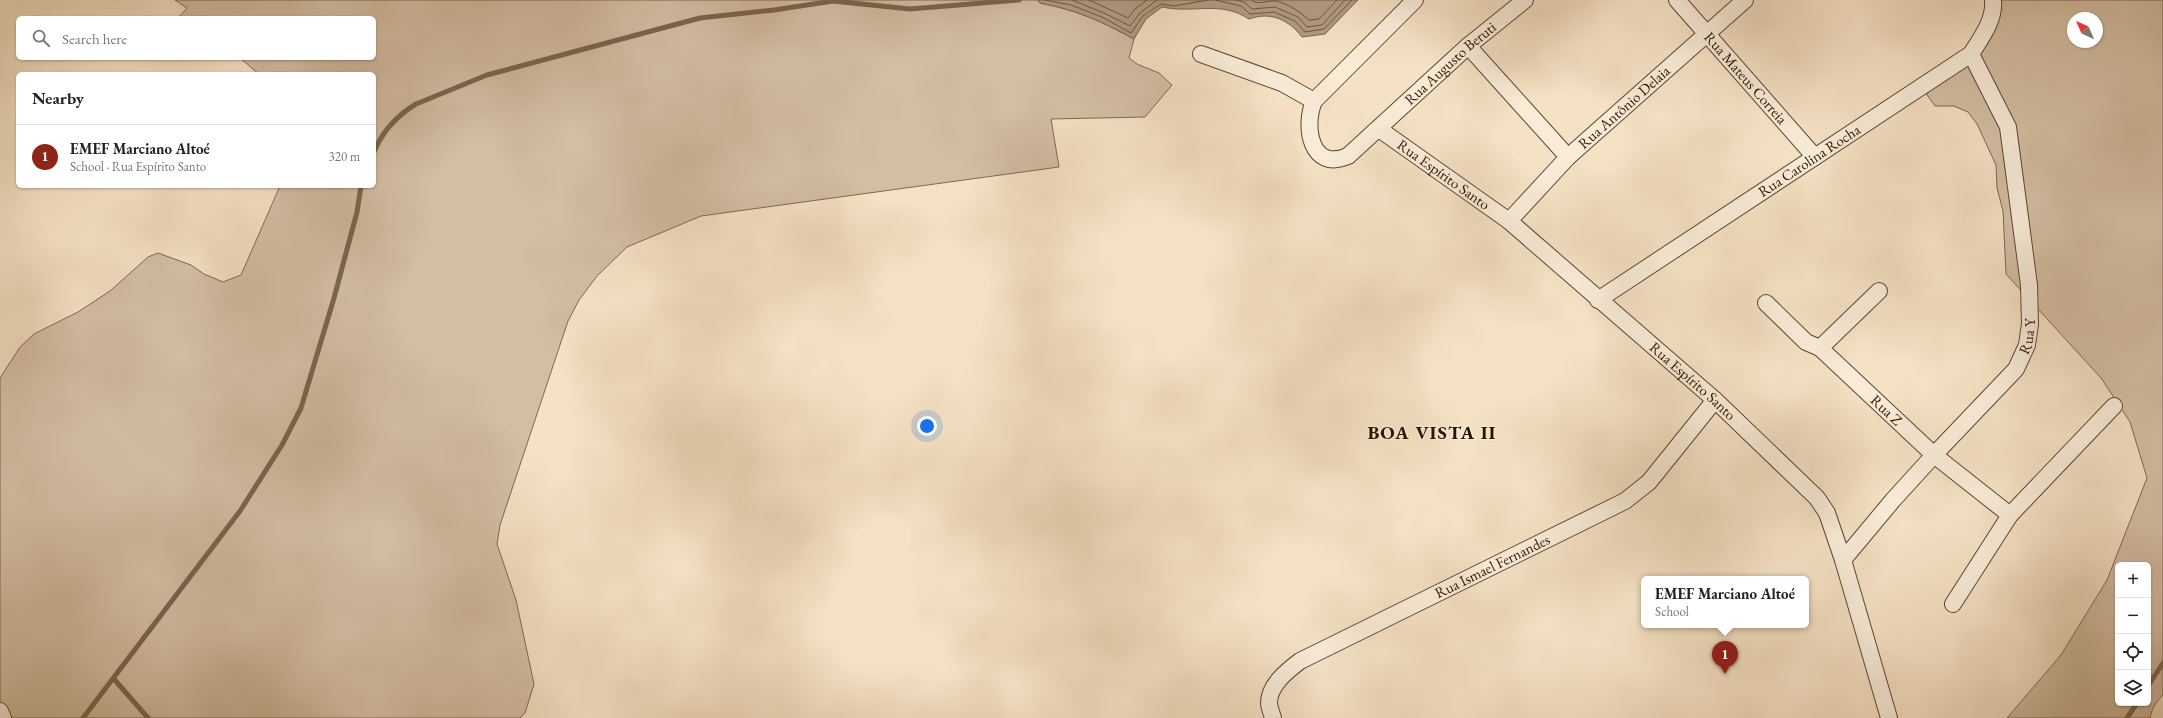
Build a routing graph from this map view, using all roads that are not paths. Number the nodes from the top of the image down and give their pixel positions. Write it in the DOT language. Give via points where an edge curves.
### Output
graph roads {
  1 [pos="1416,0"];
  2 [pos="1525,0"];
  3 [pos="1677,0"];
  4 [pos="1745,0"];
  5 [pos="1993,0"];
  6 [pos="1707,34"];
  7 [pos="1468,46"];
  8 [pos="1201,54"];
  9 [pos="1971,54"];
  10 [pos="1314,101"];
  11 [pos="1379,129"];
  12 [pos="1568,157"];
  13 [pos="1815,157"];
  14 [pos="1509,221"];
  15 [pos="1879,291"];
  16 [pos="1598,300"];
  17 [pos="1766,303"];
  18 [pos="1820,348"];
  19 [pos="1715,400"];
  20 [pos="2114,406"];
  21 [pos="1934,455"];
  22 [pos="2010,515"];
  23 [pos="1843,560"];
  24 [pos="1953,604"];
  25 [pos="0,711"];
  26 [pos="3,718"];
  27 [pos="1273,718"];
  28 [pos="1889,718"];
  1 -- 10 [label="street"];
  2 -- 7 [label="street, Rua Augusto Beruti"];
  3 -- 6 [label="street, Rua Mateus Correia"];
  4 -- 6 [label="street, Rua Antônio Delaia"];
  5 -- 9 [label="street, Rua Carolina Rocha" via="1992,16 1987,29"];
  6 -- 12 [label="street, Rua Antônio Delaia"];
  6 -- 13 [label="street, Rua Mateus Correia"];
  7 -- 11 [label="street, Rua Augusto Beruti"];
  7 -- 12 [label="street"];
  8 -- 10 [label="street" via="1282,83"];
  9 -- 13 [label="street, Rua Carolina Rocha"];
  9 -- 21 [label="street, Rua Y" via="2008,127 2029,285 2030,324 2027,345 2016,369"];
  10 -- 11 [label="street, Rua Augusto Beruti" via="1309,112 1308,126 1312,141 1322,156 1329,160 1339,160 1348,156"];
  11 -- 14 [label="street, Rua Espírito Santo"];
  12 -- 14 [label="street, Rua Antônio Delaia"];
  13 -- 16 [label="street, Rua Carolina Rocha"];
  14 -- 16 [label="street, Rua Espírito Santo"];
  15 -- 18 [label="street"];
  16 -- 19 [label="street, Rua Espírito Santo"];
  17 -- 18 [label="street, Rua Z" via="1806,342"];
  18 -- 21 [label="street, Rua Z"];
  19 -- 23 [label="street, Rua Espírito Santo" via="1817,498 1827,513"];
  19 -- 27 [label="street, Rua Ismael Fernandes" via="1649,482 1626,501 1300,661 1284,673 1273,689 1269,703"];
  20 -- 22 [label="street"];
  21 -- 22 [label="street, Rua Z"];
  21 -- 23 [label="street, Rua Y"];
  22 -- 24 [label="street"];
  23 -- 28 [label="street, Rua Espírito Santo"];
  25 -- 26 [label="street"];
}
